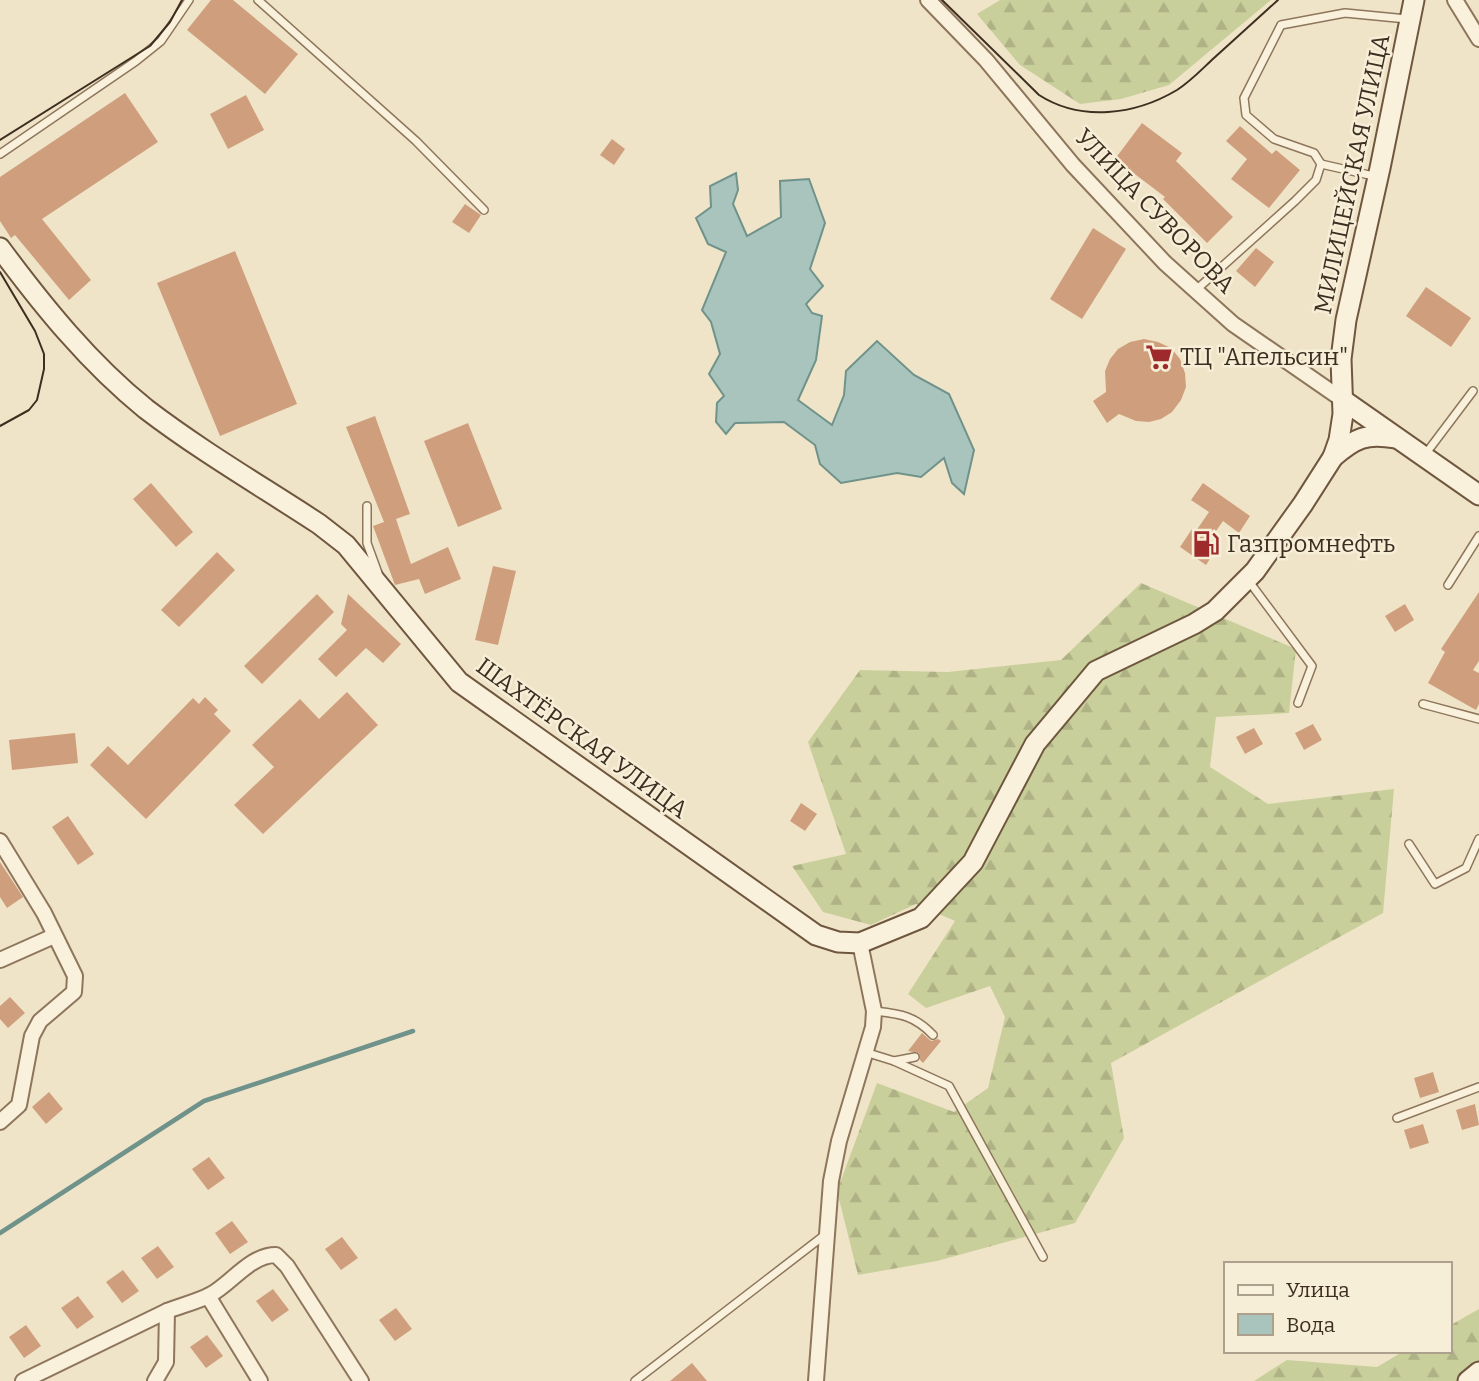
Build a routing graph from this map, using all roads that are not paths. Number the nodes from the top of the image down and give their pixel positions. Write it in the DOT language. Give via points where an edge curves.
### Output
graph roads {
  1 [pos="189,0"];
  2 [pos="258,0"];
  3 [pos="928,0"];
  4 [pos="1455,0"];
  5 [pos="1411,10"];
  6 [pos="1479,39"];
  7 [pos="0,154"];
  8 [pos="1321,164"];
  9 [pos="1378,177"];
  10 [pos="484,210"];
  11 [pos="0,248"];
  12 [pos="1195,290"];
  13 [pos="1473,391"];
  14 [pos="1343,400"];
  15 [pos="1398,439"];
  16 [pos="1333,457"];
  17 [pos="1423,457"];
  18 [pos="1479,495"];
  19 [pos="367,506"];
  20 [pos="1479,536"];
  21 [pos="1248,579"];
  22 [pos="1448,585"];
  23 [pos="386,594"];
  24 [pos="1298,703"];
  25 [pos="1423,704"];
  26 [pos="1479,719"];
  27 [pos="1479,839"];
  28 [pos="0,841"];
  29 [pos="1409,844"];
  30 [pos="54,936"];
  31 [pos="860,943"];
  32 [pos="0,960"];
  33 [pos="874,1010"];
  34 [pos="933,1035"];
  35 [pos="864,1052"];
  36 [pos="915,1056"];
  37 [pos="894,1061"];
  38 [pos="1479,1087"];
  39 [pos="1397,1118"];
  40 [pos="0,1122"];
  41 [pos="827,1234"];
  42 [pos="1043,1257"];
  43 [pos="208,1296"];
  44 [pos="167,1311"];
  45 [pos="1479,1372"];
  46 [pos="23,1381"];
  47 [pos="155,1381"];
  48 [pos="260,1381"];
  49 [pos="361,1381"];
  50 [pos="635,1381"];
  51 [pos="816,1381"];
  52 [pos="1468,1381"];
  1 -- 7 [label="lane" via="153,48"];
  2 -- 10 [label="lane" via="416,141"];
  3 -- 12 [label="street, УЛИЦА СУВОРОВА" via="986,60 1073,165"];
  4 -- 6 [label="street"];
  5 -- 8 [label="lane" via="1345,13 1281,25 1244,98 1246,115 1274,139 1314,153"];
  5 -- 9 [label="main road, МИЛИЦЕЙСКАЯ УЛИЦА"];
  8 -- 9 [label="lane"];
  8 -- 12 [label="lane" via="1316,180 1295,201"];
  9 -- 14 [label="main road, МИЛИЦЕЙСКАЯ УЛИЦА" via="1346,320 1341,359"];
  11 -- 23 [label="main road, ШАХТЁРСКАЯ УЛИЦА" via="74,341 136,399 346,545"];
  12 -- 14 [label="street, УЛИЦА СУВОРОВА" via="1233,324"];
  13 -- 17 [label="lane"];
  14 -- 15 [label="main road, УЛИЦА СУВОРОВА"];
  14 -- 16 [label="main road, МИЛИЦЕЙСКАЯ УЛИЦА" via="1342,427"];
  15 -- 16 [label="main road" via="1361,437"];
  15 -- 17 [label="main road, УЛИЦА СУВОРОВА"];
  16 -- 21 [label="main road"];
  17 -- 18 [label="main road, УЛИЦА СУВОРОВА"];
  19 -- 23 [label="lane" via="368,543"];
  20 -- 22 [label="lane"];
  21 -- 24 [label="lane" via="1312,666"];
  21 -- 31 [label="main road" via="1194,624 1096,671 1035,744 973,862 921,918"];
  23 -- 31 [label="main road, ШАХТЁРСКАЯ УЛИЦА" via="459,682 816,935"];
  25 -- 26 [label="lane"];
  27 -- 29 [label="lane" via="1466,868 1435,884"];
  28 -- 30 [label="street"];
  30 -- 32 [label="street"];
  30 -- 40 [label="street" via="75,976 74,992 40,1021 32,1035 19,1105"];
  31 -- 33 [label="street"];
  33 -- 34 [label="lane" via="908,1015"];
  33 -- 35 [label="street"];
  35 -- 37 [label="lane"];
  35 -- 41 [label="street" via="839,1141"];
  36 -- 37 [label="lane"];
  37 -- 42 [label="lane" via="949,1086"];
  38 -- 39 [label="lane"];
  41 -- 50 [label="lane"];
  41 -- 51 [label="street"];
  43 -- 44 [label="street"];
  43 -- 48 [label="street"];
  43 -- 49 [label="street" via="264,1255 276,1255"];
  44 -- 46 [label="street"];
  44 -- 47 [label="street" via="166,1362"];
  45 -- 52 [label="main road"];
}
